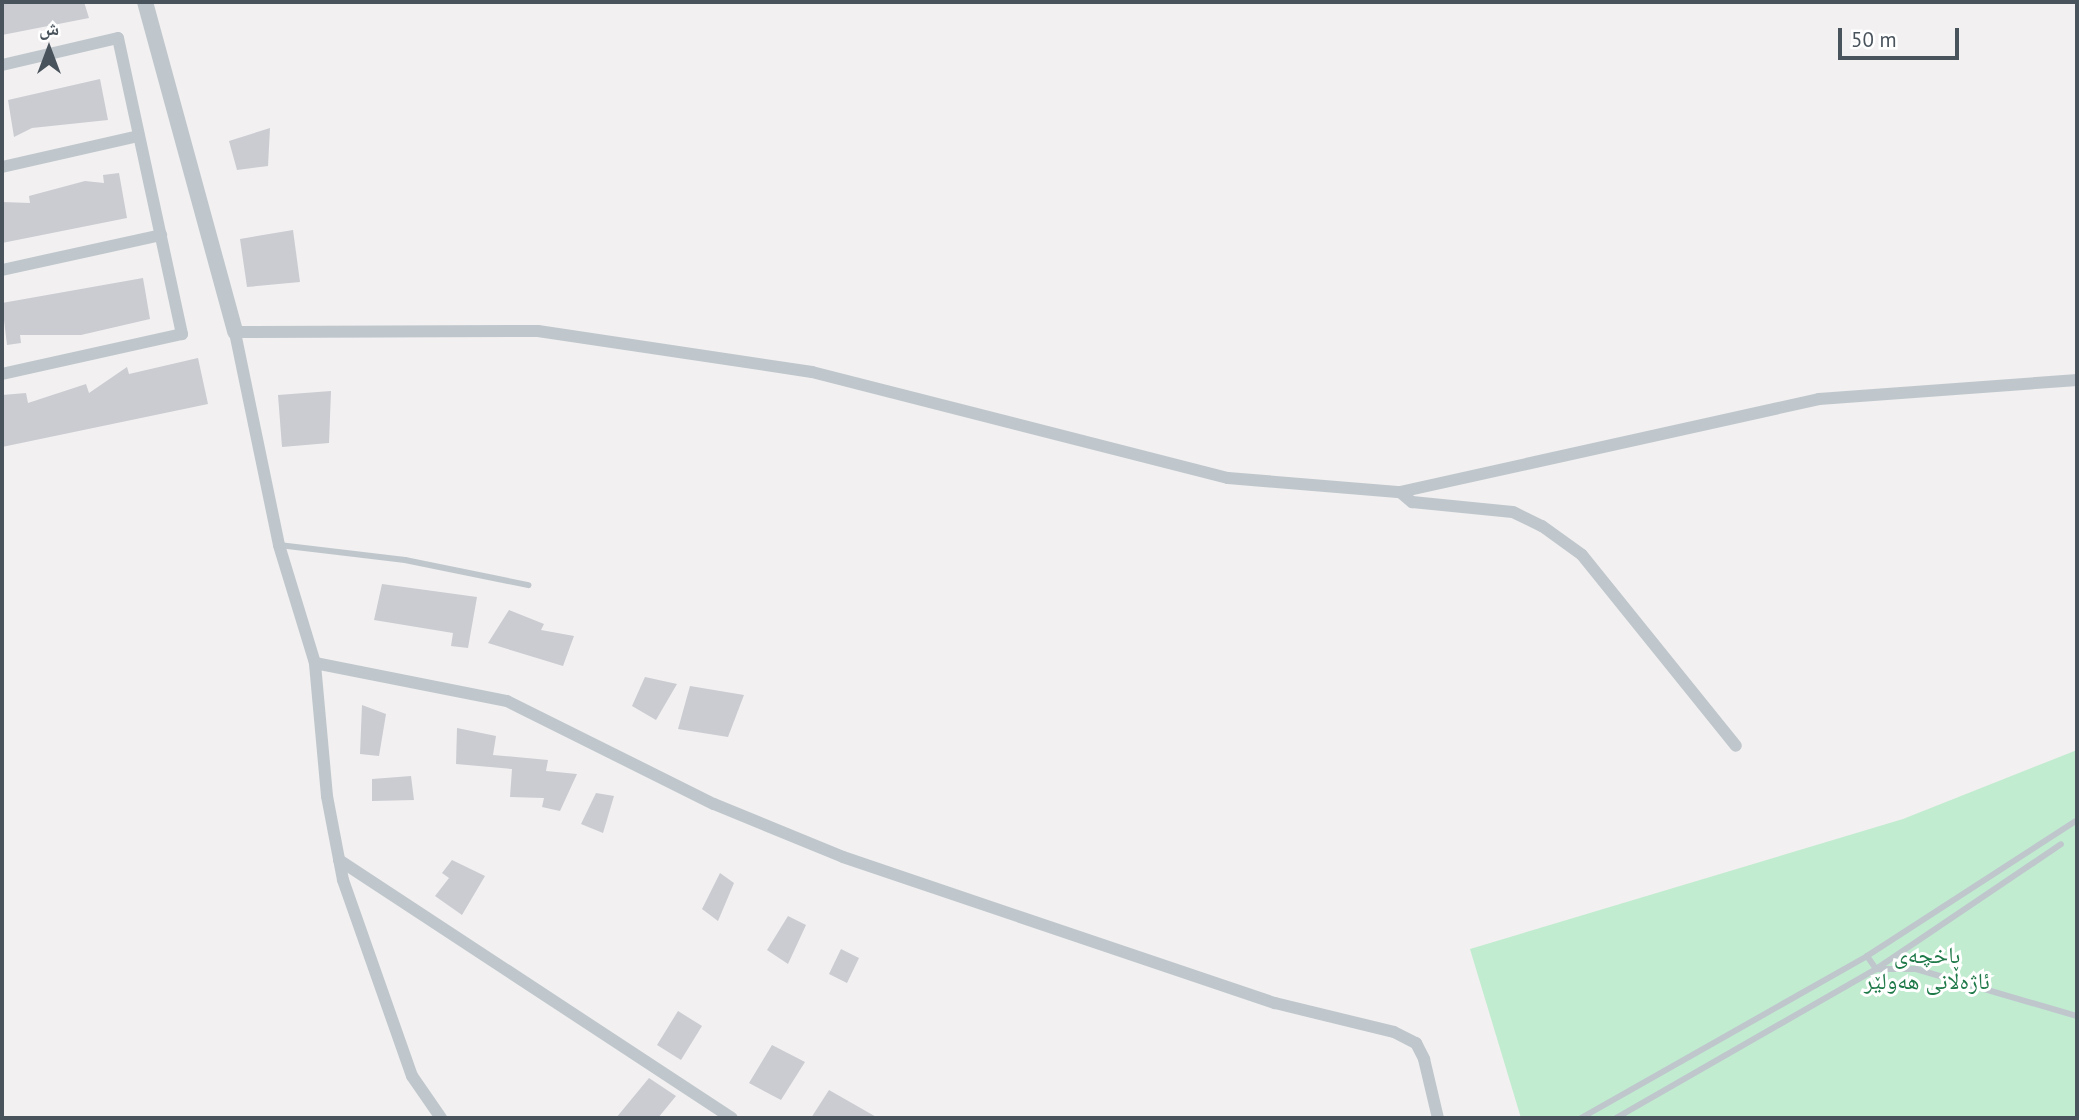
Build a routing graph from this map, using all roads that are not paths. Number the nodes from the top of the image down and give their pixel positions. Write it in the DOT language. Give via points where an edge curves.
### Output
graph roads {
  1 [pos="145,2"];
  2 [pos="2,65"];
  3 [pos="139,136"];
  4 [pos="2,167"];
  5 [pos="161,235"];
  6 [pos="2,270"];
  7 [pos="235,332"];
  8 [pos="2,374"];
  9 [pos="2077,380"];
  10 [pos="1401,492"];
  11 [pos="279,545"];
  12 [pos="528,585"];
  13 [pos="315,663"];
  14 [pos="1736,746"];
  15 [pos="2077,820"];
  16 [pos="2062,844"];
  17 [pos="339,860"];
  18 [pos="1867,956"];
  19 [pos="1876,969"];
  20 [pos="2077,1016"];
  21 [pos="441,1118"];
  22 [pos="732,1118"];
  23 [pos="1438,1118"];
  24 [pos="1581,1118"];
  25 [pos="1616,1118"];
  1 -- 7 [label="street"];
  2 -- 3 [label="street" via="118,38"];
  3 -- 4 [label="street"];
  3 -- 5 [label="street"];
  5 -- 6 [label="street"];
  5 -- 8 [label="street" via="182,334"];
  7 -- 10 [label="street" via="538,331 813,372 1228,478"];
  7 -- 11 [label="street"];
  9 -- 10 [label="street" via="1819,399"];
  10 -- 14 [label="street" via="1412,502 1513,512 1582,555"];
  11 -- 12 [label="lane" via="405,560"];
  11 -- 13 [label="street"];
  13 -- 17 [label="street"];
  13 -- 23 [label="street" via="507,701 714,804 843,857 1275,1003 1394,1032 1420,1051"];
  15 -- 18 [label="lane"];
  16 -- 19 [label="lane"];
  17 -- 21 [label="street" via="412,1076"];
  17 -- 22 [label="street"];
  18 -- 19 [label="lane"];
  18 -- 24 [label="lane"];
  19 -- 20 [label="lane" via="1916,969"];
  19 -- 25 [label="lane"];
}
